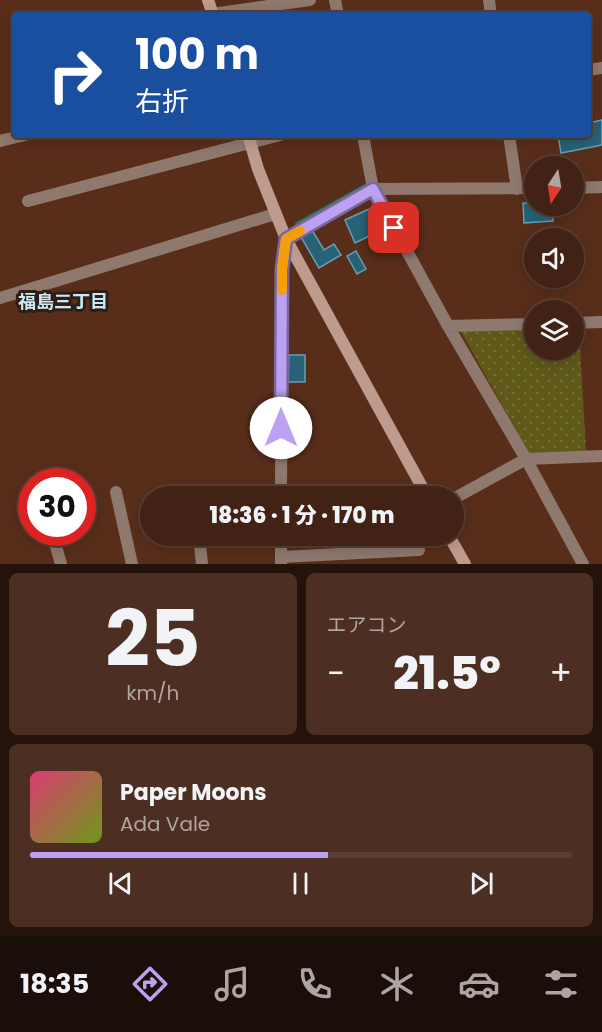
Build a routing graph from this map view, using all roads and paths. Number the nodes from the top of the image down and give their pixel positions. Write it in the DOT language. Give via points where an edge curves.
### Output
graph roads {
  1 [pos="310,0"];
  2 [pos="227,12"];
  3 [pos="364,138"];
  4 [pos="509,138"];
  5 [pos="249,139"];
  6 [pos="584,188"];
  7 [pos="602,188"];
  8 [pos="373,189"];
  9 [pos="517,189"];
  10 [pos="524,189"];
  11 [pos="28,201"];
  12 [pos="276,214"];
  13 [pos="286,239"];
  14 [pos="0,298"];
  15 [pos="602,322"];
  16 [pos="584,323"];
  17 [pos="524,324"];
  18 [pos="448,326"];
  19 [pos="602,456"];
  20 [pos="526,459"];
  21 [pos="281,486"];
  22 [pos="422,486"];
  23 [pos="116,492"];
  24 [pos="464,493"];
  25 [pos="56,546"];
  26 [pos="200,546"];
  27 [pos="455,546"];
  28 [pos="419,550"];
  29 [pos="281,560"];
  30 [pos="61,564"];
  31 [pos="132,564"];
  32 [pos="202,564"];
  33 [pos="465,564"];
  34 [pos="583,564"];
  1 -- 2 [label="street"];
  3 -- 8 [label="street"];
  4 -- 9 [label="street"];
  5 -- 11 [label="street"];
  5 -- 12 [label="street"];
  6 -- 7 [label="street"];
  8 -- 9 [label="street"];
  8 -- 13 [label="street"];
  8 -- 18 [label="street"];
  9 -- 10 [label="street"];
  12 -- 13 [label="street"];
  12 -- 14 [label="street"];
  13 -- 21 [label="street" via="282,269"];
  13 -- 22 [label="street"];
  15 -- 16 [label="street"];
  17 -- 18 [label="street"];
  18 -- 20 [label="street"];
  19 -- 20 [label="street"];
  20 -- 24 [label="street"];
  20 -- 34 [label="street"];
  23 -- 31 [label="street"];
  25 -- 30 [label="street"];
  26 -- 32 [label="street"];
  27 -- 33 [label="street"];
  28 -- 29 [label="street"];
}
